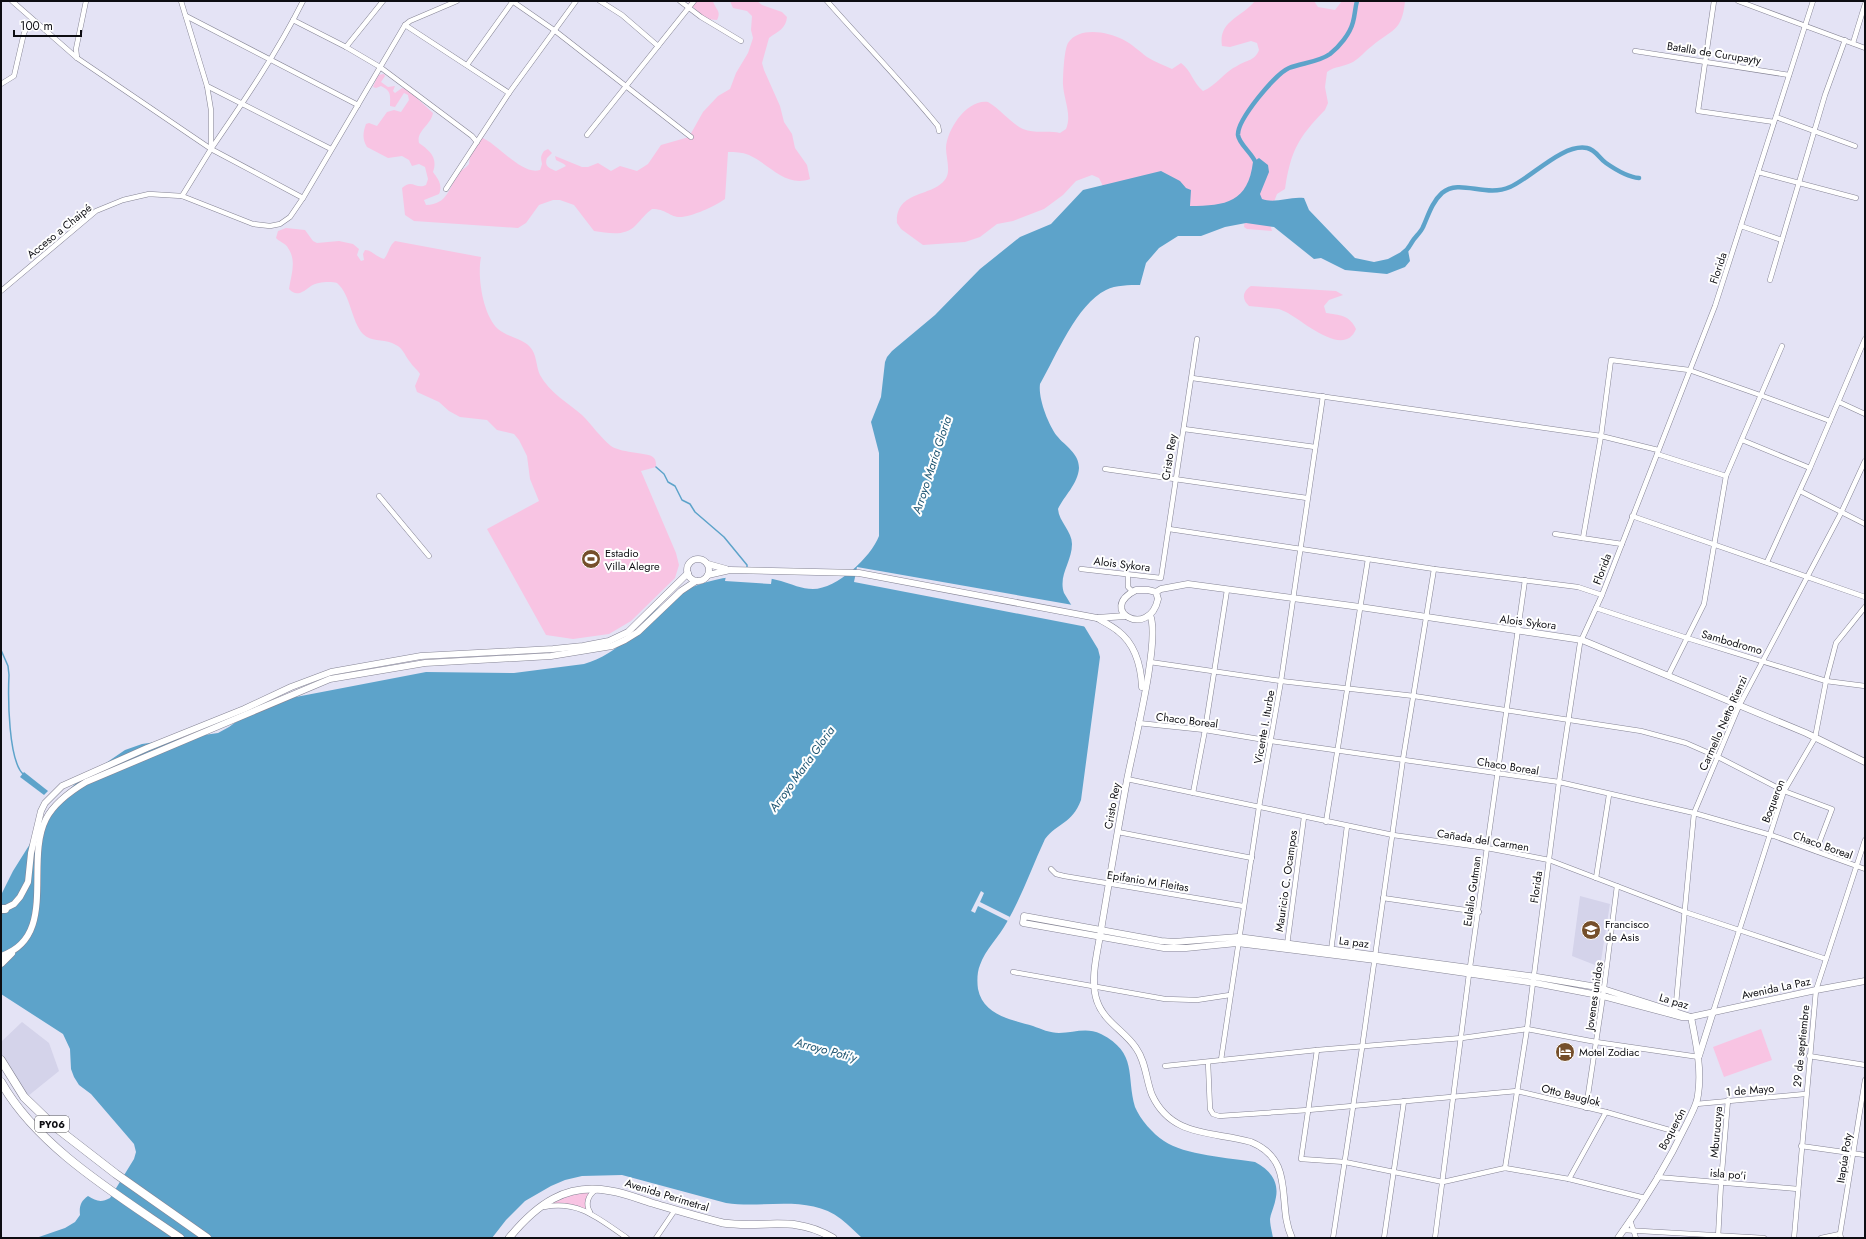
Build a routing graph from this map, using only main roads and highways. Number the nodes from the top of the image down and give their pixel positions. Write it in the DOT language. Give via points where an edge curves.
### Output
graph roads {
  1 [pos="11,953"];
  2 [pos="1,963"];
  3 [pos="1,1060"];
  4 [pos="1,1082"];
  5 [pos="180,1238"];
  6 [pos="207,1238"];
  7 [pos="509,1238"];
  8 [pos="833,1238"];
  1 -- 2 [label="highway"];
  3 -- 6 [label="highway, PY06" via="31,1104 54,1126 116,1174"];
  4 -- 5 [label="highway, PY06" via="20,1111 41,1134 108,1188"];
  7 -- 8 [label="main road, Avenida Perimetral" via="524,1220 551,1200 584,1189 598,1189 621,1193 723,1223 801,1224"];
}
